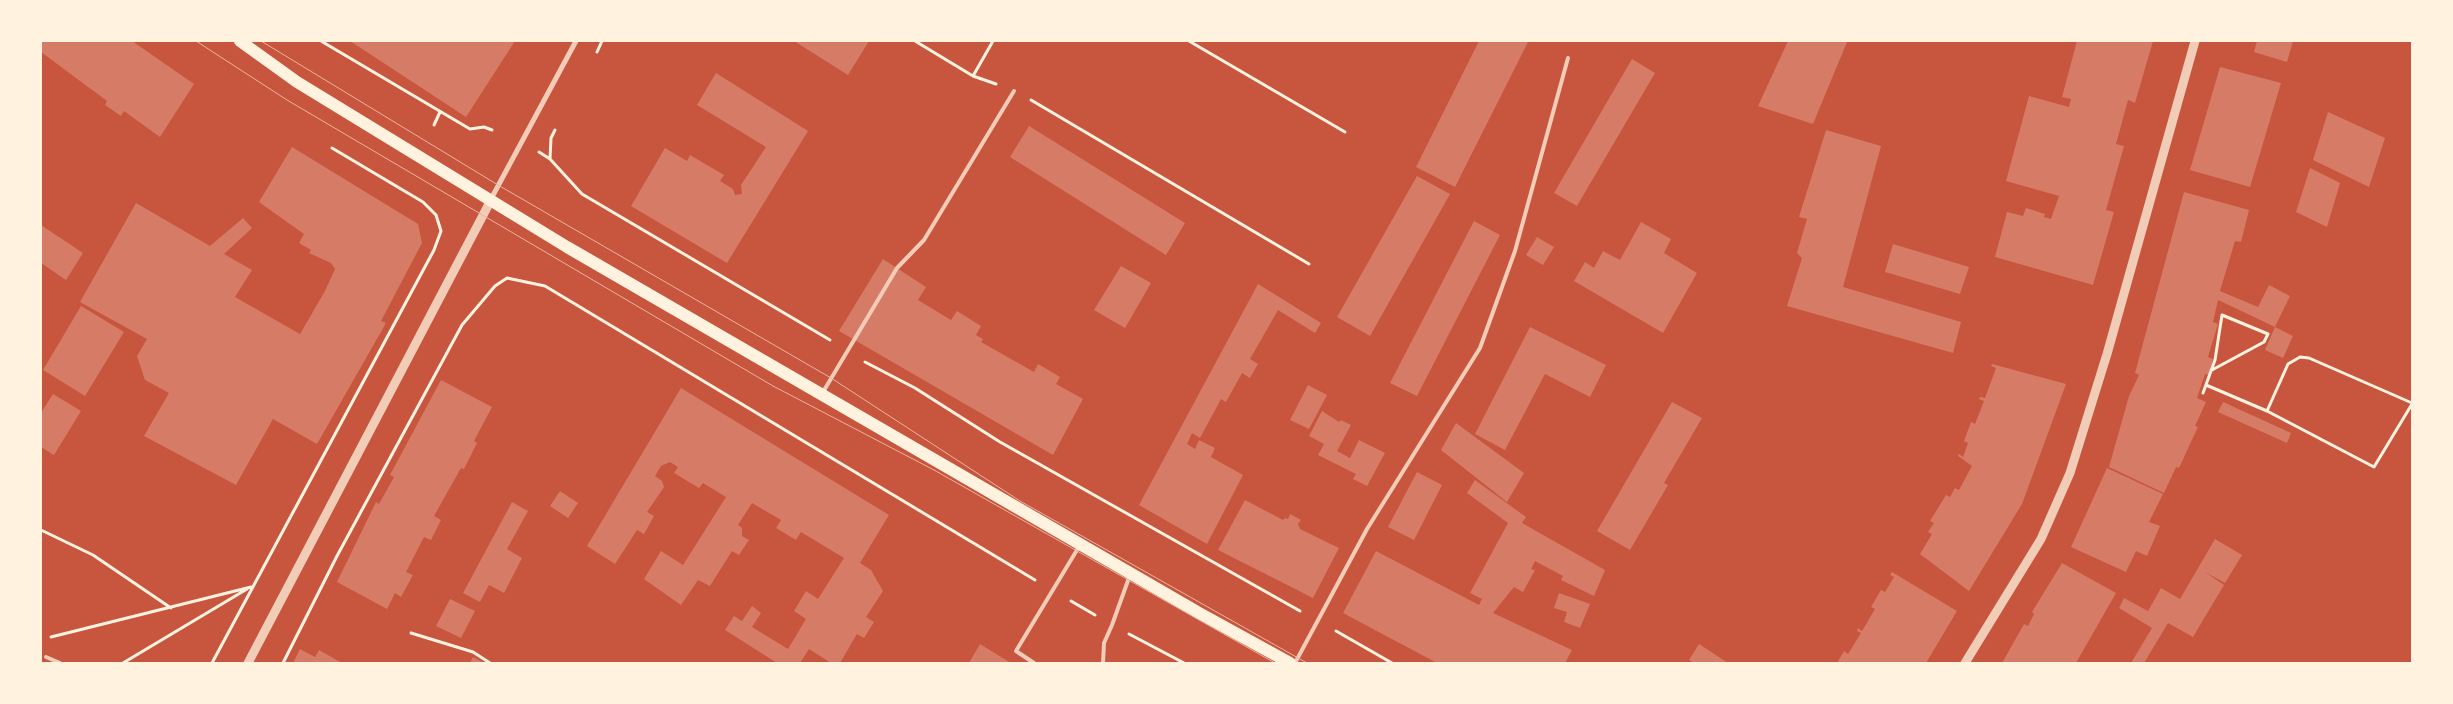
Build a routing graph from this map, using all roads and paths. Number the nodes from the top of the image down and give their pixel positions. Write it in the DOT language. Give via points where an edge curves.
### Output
graph roads {
  1 [pos="240,41"];
  2 [pos="321,41"];
  3 [pos="576,41"];
  4 [pos="602,41"];
  5 [pos="915,41"];
  6 [pos="993,41"];
  7 [pos="1189,41"];
  8 [pos="2195,41"];
  9 [pos="594,56"];
  10 [pos="1568,58"];
  11 [pos="973,76"];
  12 [pos="1014,90"];
  13 [pos="440,112"];
  14 [pos="560,122"];
  15 [pos="434,125"];
  16 [pos="492,130"];
  17 [pos="1345,132"];
  18 [pos="332,148"];
  19 [pos="538,152"];
  20 [pos="550,159"];
  21 [pos="490,200"];
  22 [pos="1309,264"];
  23 [pos="834,342"];
  24 [pos="860,358"];
  25 [pos="2212,370"];
  26 [pos="2206,385"];
  27 [pos="2204,393"];
  28 [pos="822,394"];
  29 [pos="2412,403"];
  30 [pos="2267,411"];
  31 [pos="41,530"];
  32 [pos="1081,544"];
  33 [pos="1130,573"];
  34 [pos="252,587"];
  35 [pos="1053,590"];
  36 [pos="171,608"];
  37 [pos="1307,616"];
  38 [pos="1112,625"];
  39 [pos="1329,627"];
  40 [pos="411,633"];
  41 [pos="41,639"];
  42 [pos="46,657"];
  43 [pos="60,663"];
  44 [pos="122,663"];
  45 [pos="212,663"];
  46 [pos="248,663"];
  47 [pos="283,663"];
  48 [pos="490,663"];
  49 [pos="1034,663"];
  50 [pos="1103,663"];
  51 [pos="1184,663"];
  52 [pos="1290,663"];
  53 [pos="1295,663"];
  54 [pos="1392,663"];
  55 [pos="1965,663"];
  1 -- 21 [label="main road" via="297,82"];
  2 -- 13 [label="path"];
  3 -- 21 [label="street"];
  4 -- 9 [label="path"];
  5 -- 11 [label="path"];
  6 -- 11 [label="path"];
  7 -- 17 [label="path"];
  8 -- 55 [label="street" via="2070,473 2041,539"];
  10 -- 53 [label="lane" via="1515,251 1480,348 1367,530"];
  11 -- 12 [label="path"];
  12 -- 22 [label="path"];
  12 -- 28 [label="lane" via="924,240 898,268"];
  13 -- 15 [label="path"];
  13 -- 16 [label="path" via="470,129 484,126"];
  14 -- 20 [label="path" via="551,138"];
  18 -- 34 [label="path" via="423,202 436,216 441,231 434,250"];
  19 -- 20 [label="path"];
  20 -- 23 [label="path" via="582,194"];
  21 -- 28 [label="main road"];
  21 -- 46 [label="street"];
  24 -- 37 [label="path" via="915,388 1000,442"];
  25 -- 25 [label="path" via="2222,315 2268,334 2264,342"];
  25 -- 26 [label="path"];
  26 -- 27 [label="path"];
  26 -- 30 [label="path"];
  28 -- 32 [label="main road"];
  29 -- 30 [label="path" via="2300,357 2288,364"];
  29 -- 30 [label="path" via="2374,467"];
  31 -- 36 [label="path" via="93,555"];
  32 -- 33 [label="main road"];
  32 -- 35 [label="lane"];
  33 -- 38 [label="lane"];
  33 -- 52 [label="main road"];
  34 -- 36 [label="path"];
  34 -- 44 [label="path"];
  34 -- 45 [label="path"];
  35 -- 38 [label="path"];
  35 -- 47 [label="path" via="545,286 507,278 495,286 462,325"];
  35 -- 49 [label="lane" via="1016,651"];
  36 -- 41 [label="path"];
  38 -- 50 [label="lane" via="1104,643"];
  38 -- 51 [label="path"];
  39 -- 54 [label="path"];
  40 -- 48 [label="path" via="474,652"];
  42 -- 43 [label="lane"];
}
